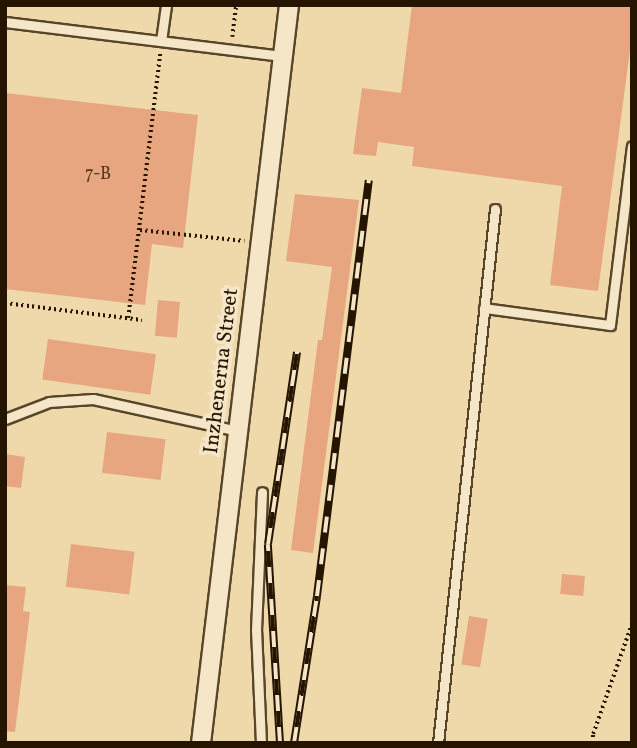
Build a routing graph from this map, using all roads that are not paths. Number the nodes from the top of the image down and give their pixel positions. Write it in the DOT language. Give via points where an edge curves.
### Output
graph roads {
  1 [pos="166,5"];
  2 [pos="289,5"];
  3 [pos="5,22"];
  4 [pos="161,41"];
  5 [pos="282,55"];
  6 [pos="632,146"];
  7 [pos="495,209"];
  8 [pos="484,308"];
  9 [pos="5,419"];
  10 [pos="238,431"];
  11 [pos="262,492"];
  12 [pos="201,743"];
  13 [pos="261,743"];
  14 [pos="438,743"];
  1 -- 4 [label="lane"];
  2 -- 5 [label="street, Inzhenerna Street"];
  3 -- 4 [label="lane"];
  4 -- 5 [label="lane"];
  5 -- 10 [label="street, Inzhenerna Street"];
  6 -- 8 [label="lane" via="610,325"];
  7 -- 8 [label="lane"];
  8 -- 14 [label="lane"];
  9 -- 10 [label="lane" via="49,402 93,399"];
  10 -- 12 [label="street, Inzhenerna Street"];
  11 -- 13 [label="lane" via="256,630"];
}
